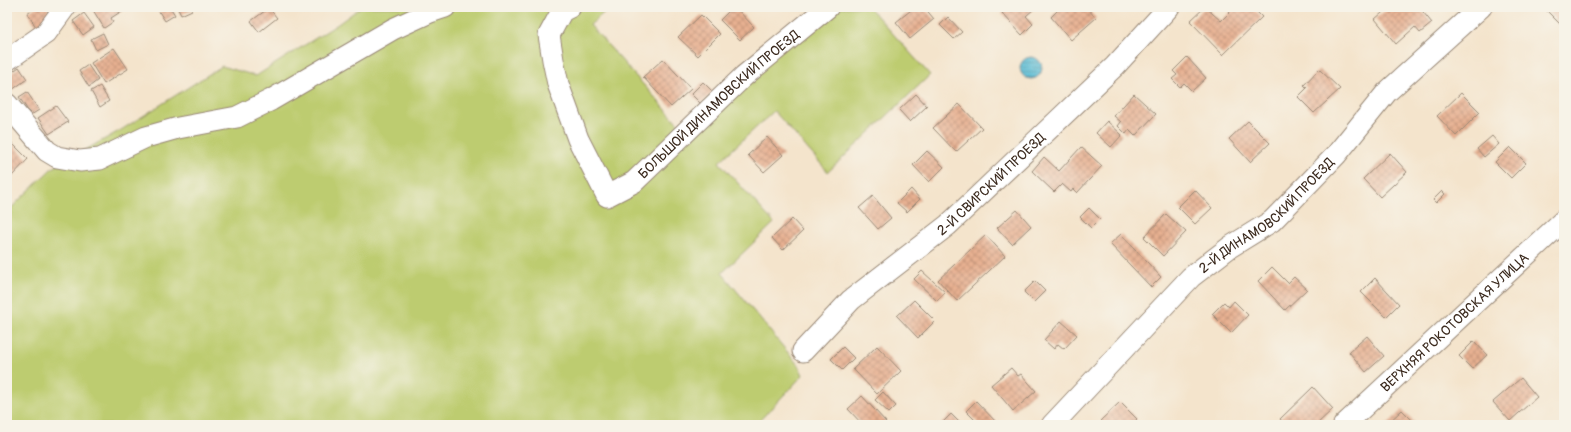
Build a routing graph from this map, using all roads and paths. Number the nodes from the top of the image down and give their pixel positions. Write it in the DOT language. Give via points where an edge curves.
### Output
graph roads {
  1 [pos="65,7"];
  2 [pos="445,7"];
  3 [pos="570,7"];
  4 [pos="828,7"];
  5 [pos="1169,7"];
  6 [pos="1481,7"];
  7 [pos="7,60"];
  8 [pos="7,104"];
  9 [pos="1564,220"];
  10 [pos="803,351"];
  11 [pos="1346,424"];
  12 [pos="1052,425"];
  1 -- 7 [label="street" via="46,33"];
  2 -- 8 [label="street" via="393,29 237,117 146,137 100,159 80,161 57,157 47,152"];
  3 -- 4 [label="street, БОЛЬШОЙ ДИНАМОВСКИЙ ПРОЕЗД" via="562,11 550,35 553,60 558,84 578,139 607,196 634,182 744,76"];
  5 -- 10 [label="street, 2-Й СВИРСКИЙ ПРОЕЗД" via="1115,66 954,219 851,300"];
  6 -- 12 [label="street, 2-Й ДИНАМОВСКИЙ ПРОЕЗД" via="1387,92 1336,154 1272,221 1230,247 1191,277"];
  9 -- 11 [label="street, ВЕРХНЯЯ РОКОТОВСКАЯ УЛИЦА"];
}
